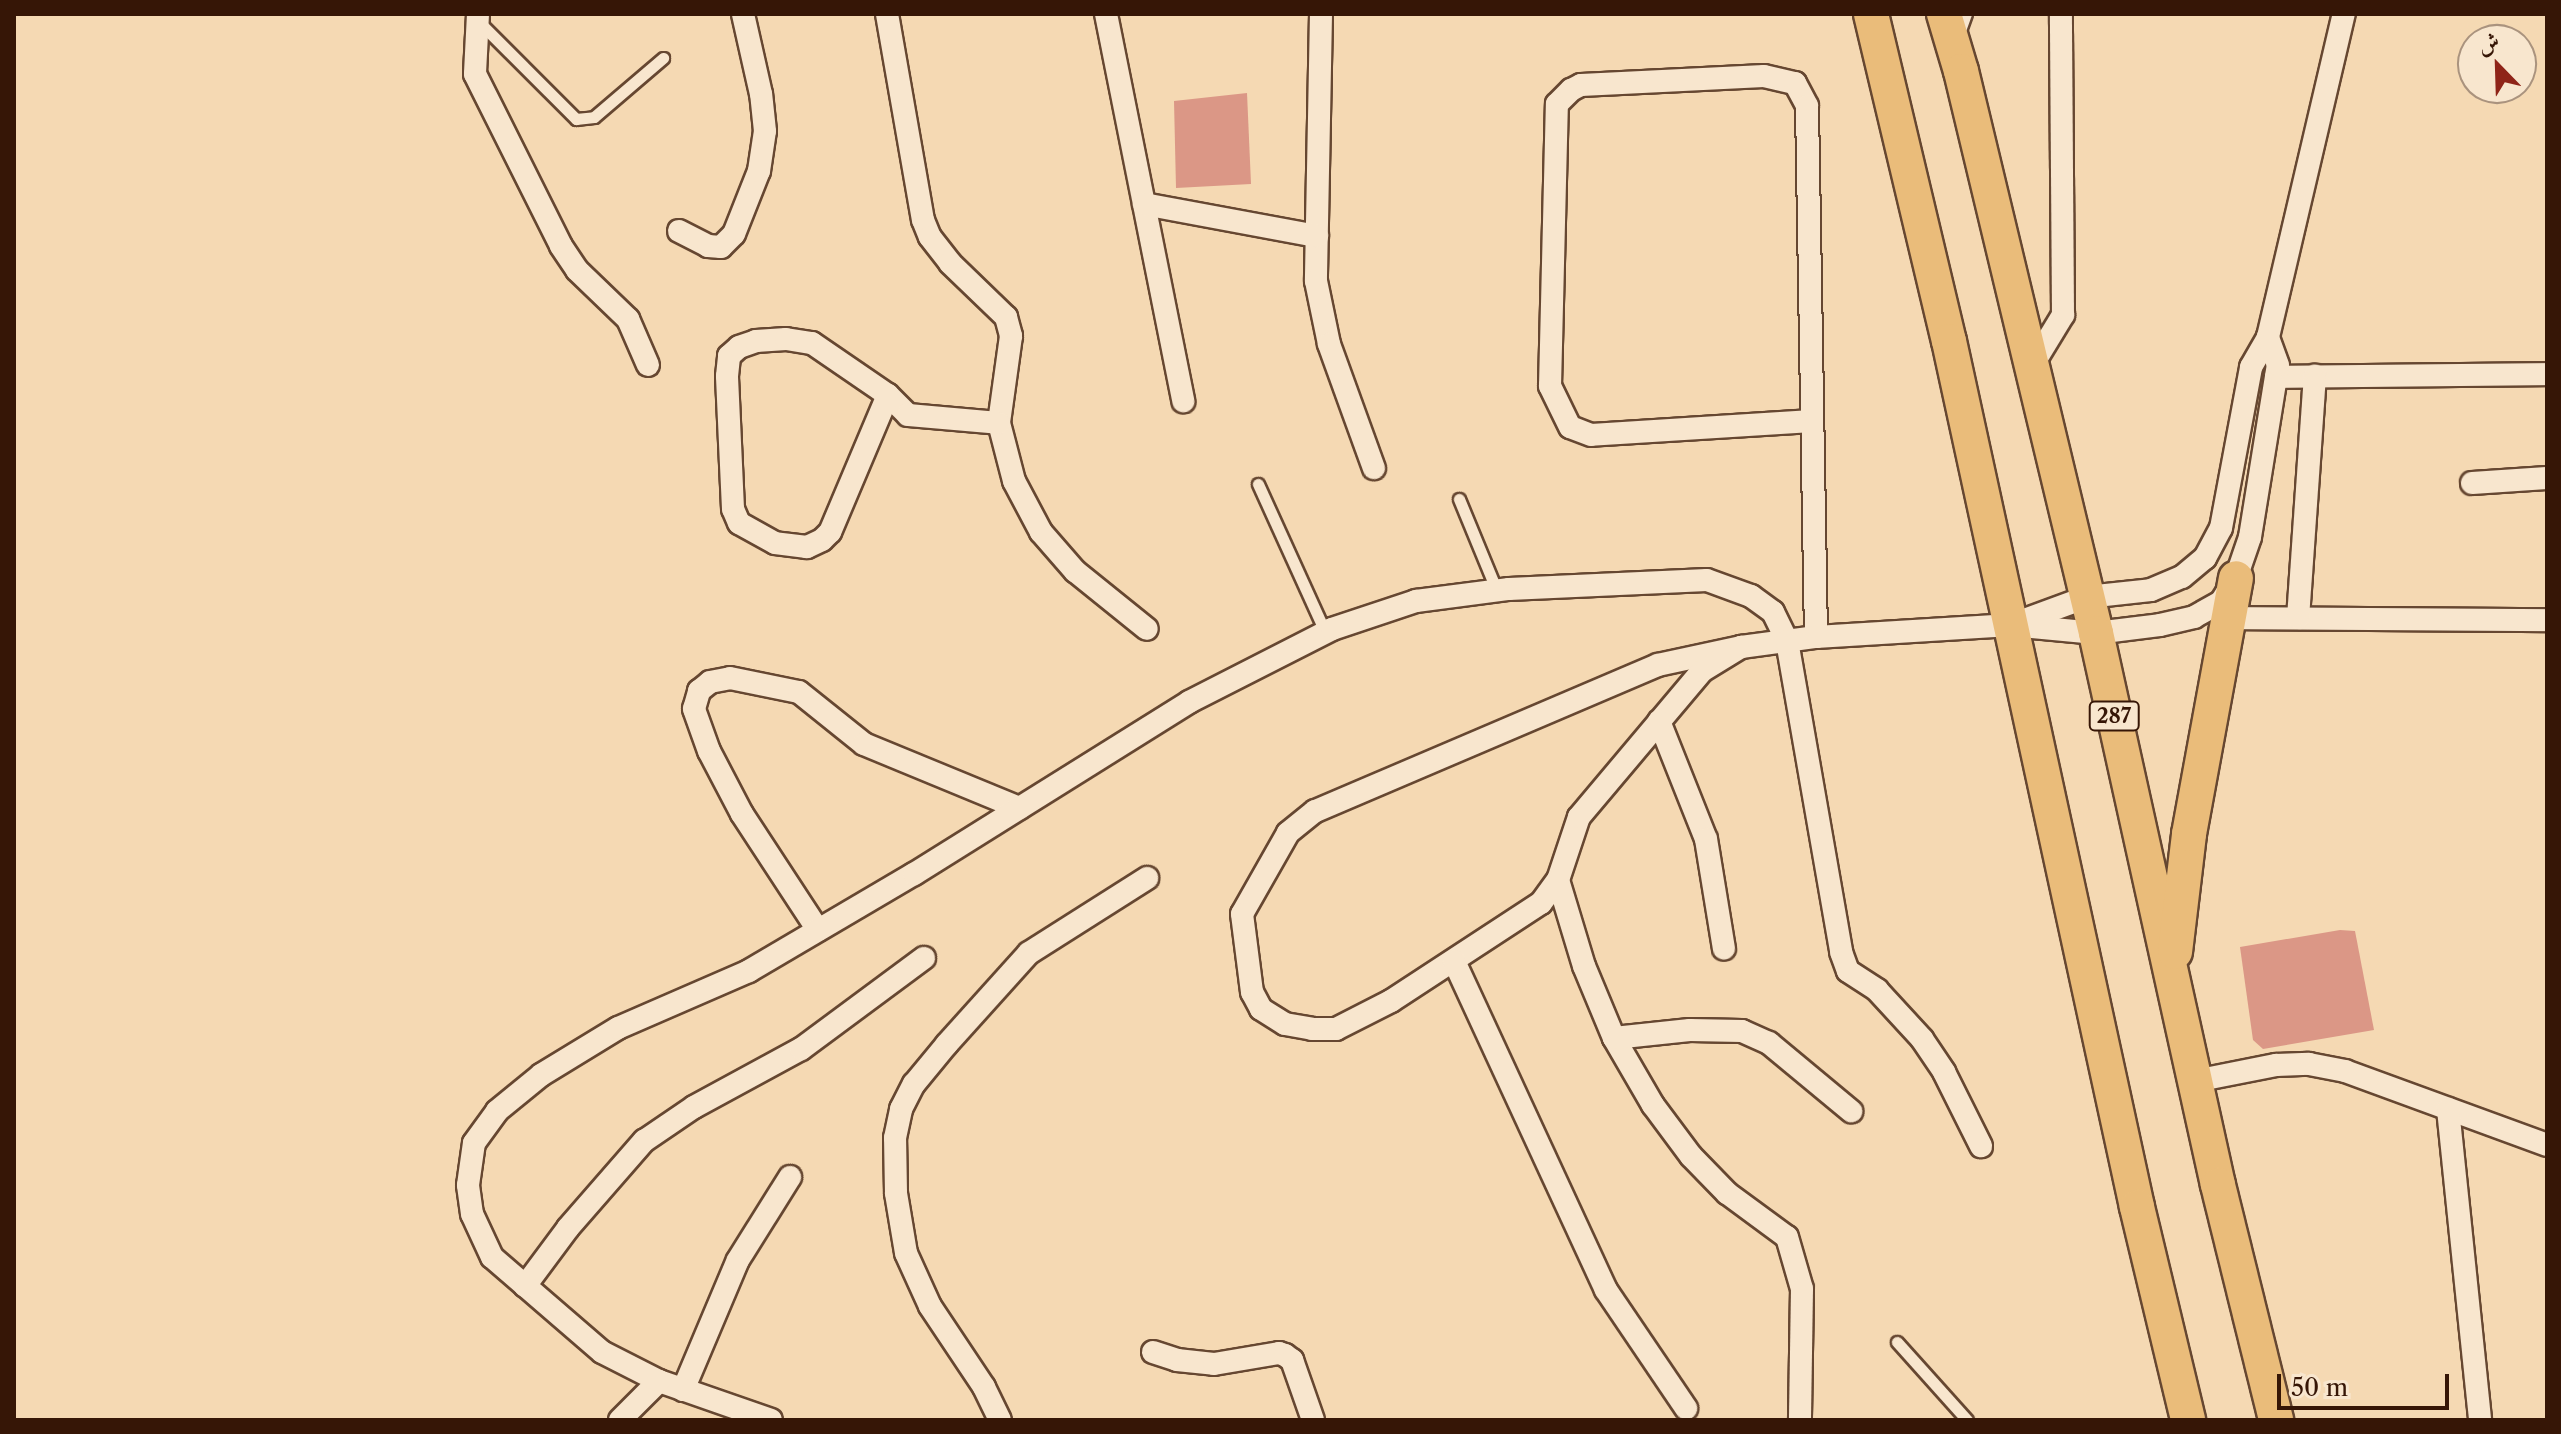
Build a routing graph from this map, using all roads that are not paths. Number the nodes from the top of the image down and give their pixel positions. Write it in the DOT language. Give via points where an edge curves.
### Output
graph roads {
  1 [pos="743,14"];
  2 [pos="887,14"];
  3 [pos="1106,14"];
  4 [pos="1321,14"];
  5 [pos="1871,14"];
  6 [pos="1944,14"];
  7 [pos="1966,14"];
  8 [pos="2061,14"];
  9 [pos="2344,14"];
  10 [pos="477,17"];
  11 [pos="1956,53"];
  12 [pos="663,58"];
  13 [pos="1144,204"];
  14 [pos="679,231"];
  15 [pos="1317,236"];
  16 [pos="2268,337"];
  17 [pos="648,365"];
  18 [pos="2032,366"];
  19 [pos="2547,374"];
  20 [pos="2315,376"];
  21 [pos="2276,377"];
  22 [pos="888,395"];
  23 [pos="1183,401"];
  24 [pos="1812,421"];
  25 [pos="999,423"];
  26 [pos="1374,468"];
  27 [pos="2547,478"];
  28 [pos="2472,483"];
  29 [pos="1258,484"];
  30 [pos="1459,499"];
  31 [pos="2236,578"];
  32 [pos="1497,591"];
  33 [pos="2087,597"];
  34 [pos="2228,618"];
  35 [pos="2298,618"];
  36 [pos="2547,620"];
  37 [pos="2011,625"];
  38 [pos="1147,629"];
  39 [pos="1325,632"];
  40 [pos="2096,633"];
  41 [pos="1816,637"];
  42 [pos="1787,641"];
  43 [pos="1741,647"];
  44 [pos="1659,721"];
  45 [pos="1019,808"];
  46 [pos="1147,878"];
  47 [pos="1558,880"];
  48 [pos="818,930"];
  49 [pos="1724,949"];
  50 [pos="924,958"];
  51 [pos="1454,961"];
  52 [pos="2172,976"];
  53 [pos="1614,1038"];
  54 [pos="2195,1081"];
  55 [pos="2448,1109"];
  56 [pos="1851,1111"];
  57 [pos="2547,1145"];
  58 [pos="1981,1146"];
  59 [pos="790,1177"];
  60 [pos="525,1286"];
  61 [pos="1897,1342"];
  62 [pos="1153,1352"];
  63 [pos="659,1381"];
  64 [pos="683,1390"];
  65 [pos="1686,1408"];
  66 [pos="620,1420"];
  67 [pos="771,1420"];
  68 [pos="1000,1420"];
  69 [pos="1313,1420"];
  70 [pos="1800,1420"];
  71 [pos="1967,1420"];
  72 [pos="2188,1420"];
  73 [pos="2276,1420"];
  74 [pos="2480,1420"];
  1 -- 14 [label="street" via="765,131 759,171 734,234 721,247"];
  2 -- 25 [label="street" via="923,220 950,263 1006,317 1011,336"];
  3 -- 13 [label="street"];
  4 -- 15 [label="street"];
  5 -- 37 [label="main road"];
  6 -- 11 [label="main road, 287"];
  7 -- 11 [label="lane"];
  8 -- 18 [label="street" via="2063,315"];
  9 -- 16 [label="street"];
  10 -- 12 [label="lane" via="576,119 594,117"];
  10 -- 17 [label="street" via="475,74 561,246 577,270 628,319"];
  11 -- 18 [label="main road, 287"];
  13 -- 15 [label="street"];
  13 -- 23 [label="street"];
  15 -- 26 [label="street" via="1316,281 1329,344"];
  16 -- 21 [label="street" via="2278,365"];
  16 -- 33 [label="street" via="2251,367 2221,528 2205,558 2182,577 2151,590"];
  18 -- 33 [label="main road, 287"];
  19 -- 20 [label="street"];
  20 -- 21 [label="street"];
  20 -- 35 [label="street"];
  21 -- 31 [label="street" via="2250,537"];
  22 -- 22 [label="street" via="812,343 771,340 739,347 729,356 727,376 733,509 739,523 775,543 807,547 822,540"];
  22 -- 25 [label="street" via="908,415"];
  24 -- 24 [label="street" via="1591,435 1570,427 1550,386 1557,104 1571,90 1581,85 1764,76 1795,83 1807,106"];
  24 -- 41 [label="street"];
  25 -- 38 [label="street" via="1014,481 1041,532 1075,571"];
  27 -- 28 [label="street"];
  29 -- 39 [label="lane"];
  30 -- 32 [label="lane"];
  31 -- 34 [label="main road"];
  31 -- 40 [label="street" via="2221,602 2194,617"];
  32 -- 39 [label="street" via="1416,601"];
  32 -- 42 [label="street" via="1707,580 1751,596 1773,612"];
  33 -- 37 [label="street"];
  33 -- 40 [label="main road, 287"];
  34 -- 35 [label="street"];
  34 -- 52 [label="main road" via="2189,834"];
  35 -- 36 [label="street"];
  37 -- 40 [label="street"];
  37 -- 41 [label="street"];
  37 -- 72 [label="main road"];
  39 -- 45 [label="street" via="1189,702"];
  40 -- 52 [label="main road, 287"];
  41 -- 42 [label="street"];
  42 -- 43 [label="street"];
  42 -- 58 [label="street" via="1848,971 1877,990 1922,1039"];
  43 -- 44 [label="street" via="1702,671"];
  43 -- 51 [label="street" via="1658,665 1315,811 1288,833 1242,914 1252,992 1261,1009 1298,1027 1336,1029"];
  44 -- 47 [label="street" via="1579,817"];
  44 -- 49 [label="street" via="1706,839"];
  45 -- 48 [label="street"];
  45 -- 48 [label="street" via="864,744 799,692 730,678 710,682 699,691 694,709 709,751 742,814"];
  46 -- 68 [label="street" via="1029,953 914,1084 901,1109 895,1138 896,1193 906,1253 930,1306"];
  47 -- 51 [label="street" via="1541,903"];
  47 -- 53 [label="street" via="1584,966"];
  48 -- 60 [label="street" via="749,971 618,1028 541,1075 497,1111 474,1143 468,1185 472,1214 492,1257"];
  50 -- 60 [label="street" via="801,1049 694,1107 644,1141"];
  51 -- 65 [label="street" via="1606,1290"];
  52 -- 54 [label="main road, 287"];
  53 -- 56 [label="street" via="1742,1031 1769,1043"];
  53 -- 70 [label="street" via="1691,1156 1727,1193 1787,1237 1802,1289"];
  54 -- 55 [label="street" via="2309,1064 2345,1071"];
  54 -- 73 [label="main road, 287"];
  55 -- 57 [label="street"];
  55 -- 74 [label="street"];
  59 -- 64 [label="street" via="738,1260"];
  60 -- 63 [label="street" via="602,1352"];
  61 -- 71 [label="lane"];
  62 -- 69 [label="street" via="1214,1364 1285,1355 1292,1360"];
  63 -- 64 [label="street"];
  63 -- 66 [label="street"];
  64 -- 67 [label="street"];
}
